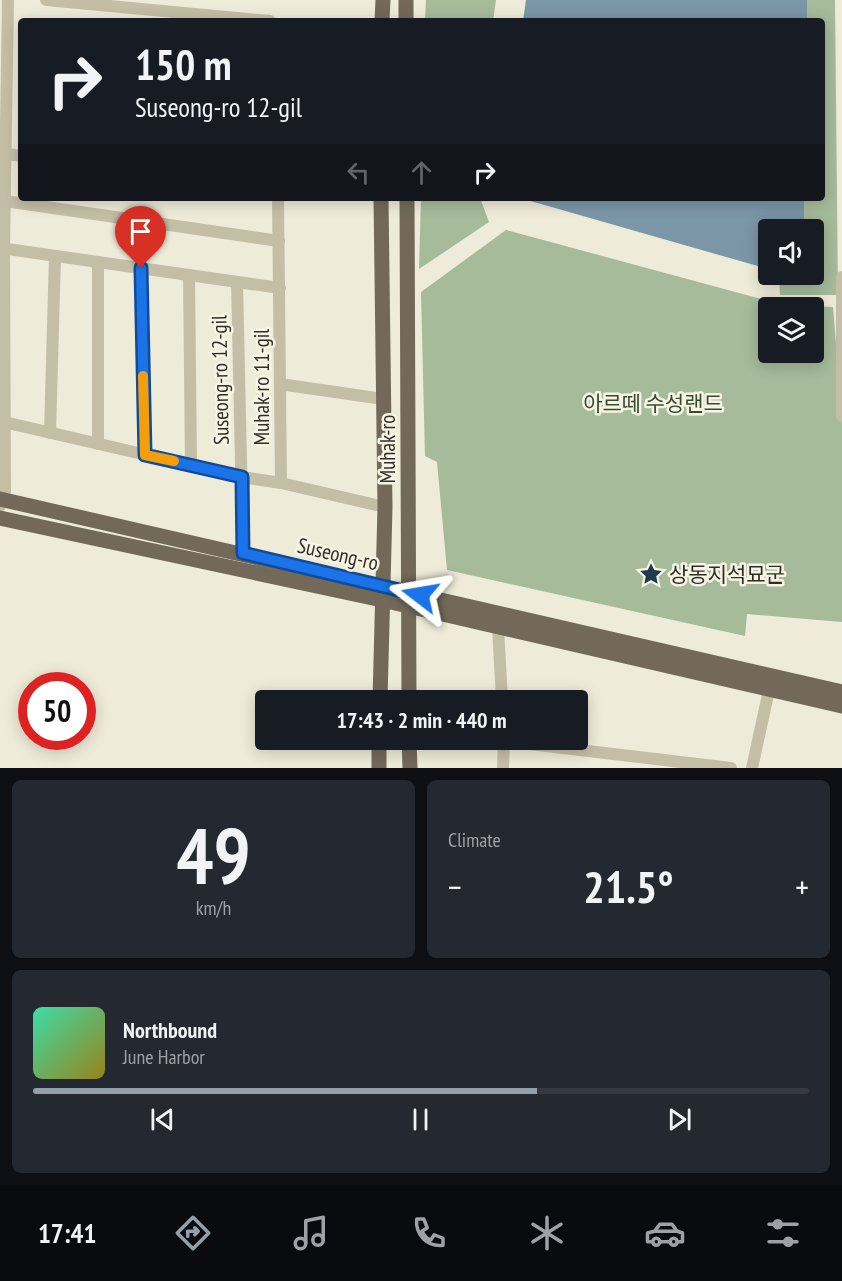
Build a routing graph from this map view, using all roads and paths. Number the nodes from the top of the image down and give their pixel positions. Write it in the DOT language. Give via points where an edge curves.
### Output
graph roads {
  1 [pos="8,0"];
  2 [pos="46,0"];
  3 [pos="383,0"];
  4 [pos="406,0"];
  5 [pos="189,17"];
  6 [pos="212,18"];
  7 [pos="382,18"];
  8 [pos="406,18"];
  9 [pos="3,153"];
  10 [pos="18,156"];
  11 [pos="5,201"];
  12 [pos="278,201"];
  13 [pos="381,201"];
  14 [pos="406,201"];
  15 [pos="279,242"];
  16 [pos="2,249"];
  17 [pos="55,256"];
  18 [pos="98,262"];
  19 [pos="141,268"];
  20 [pos="189,275"];
  21 [pos="842,278"];
  22 [pos="237,282"];
  23 [pos="280,288"];
  24 [pos="280,384"];
  25 [pos="383,399"];
  26 [pos="842,416"];
  27 [pos="3,422"];
  28 [pos="50,433"];
  29 [pos="98,444"];
  30 [pos="145,455"];
  31 [pos="191,465"];
  32 [pos="242,477"];
  33 [pos="280,483"];
  34 [pos="1,502"];
  35 [pos="385,507"];
  36 [pos="0,518"];
  37 [pos="243,553"];
  38 [pos="382,593"];
  39 [pos="408,599"];
  40 [pos="498,627"];
  41 [pos="380,690"];
  42 [pos="409,690"];
  43 [pos="501,690"];
  44 [pos="769,690"];
  45 [pos="842,692"];
  46 [pos="842,706"];
  47 [pos="409,750"];
  48 [pos="504,750"];
  49 [pos="585,750"];
  50 [pos="410,768"];
  51 [pos="503,768"];
  52 [pos="731,768"];
  53 [pos="752,768"];
  1 -- 9 [label="street"];
  2 -- 5 [label="street"];
  3 -- 7 [label="main road"];
  4 -- 8 [label="main road"];
  5 -- 6 [label="street"];
  9 -- 10 [label="street"];
  9 -- 11 [label="street"];
  11 -- 15 [label="street"];
  11 -- 16 [label="street"];
  12 -- 15 [label="street, Muhak-ro 11-gil"];
  13 -- 25 [label="main road, Muhak-ro"];
  14 -- 39 [label="main road, Muhak-ro"];
  15 -- 23 [label="street, Muhak-ro 11-gil"];
  16 -- 17 [label="street"];
  16 -- 27 [label="street"];
  17 -- 18 [label="street"];
  17 -- 28 [label="street"];
  18 -- 19 [label="street"];
  18 -- 29 [label="street"];
  19 -- 20 [label="street"];
  19 -- 30 [label="street"];
  20 -- 22 [label="street"];
  20 -- 31 [label="street, Suseong-ro 12-gil"];
  21 -- 26 [label="street"];
  22 -- 23 [label="street"];
  22 -- 32 [label="street, Suseong-ro 12-gil"];
  23 -- 24 [label="street, Muhak-ro 11-gil"];
  24 -- 25 [label="street, Muhak-ro"];
  24 -- 33 [label="street, Muhak-ro 11-gil"];
  25 -- 35 [label="main road, Muhak-ro"];
  27 -- 28 [label="street, Suseong-ro 12-gil"];
  27 -- 34 [label="street" via="6,492"];
  28 -- 29 [label="street, Suseong-ro 12-gil"];
  29 -- 30 [label="street, Suseong-ro 12-gil"];
  30 -- 31 [label="street, Suseong-ro 12-gil"];
  31 -- 32 [label="street, Suseong-ro 12-gil"];
  32 -- 33 [label="street"];
  32 -- 37 [label="street, Suseong-ro 12-gil"];
  33 -- 35 [label="street, Muhak-ro"];
  34 -- 37 [label="main road, Suseong-ro"];
  35 -- 38 [label="main road, Muhak-ro"];
  36 -- 38 [label="main road, Suseong-ro"];
  37 -- 38 [label="main road, Suseong-ro"];
  38 -- 39 [label="main road, Suseong-ro"];
  38 -- 41 [label="main road, Muhak-ro"];
  39 -- 40 [label="main road, Suseong-ro"];
  39 -- 42 [label="main road, Muhak-ro"];
  39 -- 45 [label="main road, Suseong-ro"];
  40 -- 43 [label="street"];
  40 -- 44 [label="main road, Suseong-ro"];
  44 -- 46 [label="main road, Suseong-ro"];
  44 -- 53 [label="street"];
  47 -- 50 [label="main road"];
  48 -- 51 [label="street"];
  49 -- 52 [label="street"];
}
